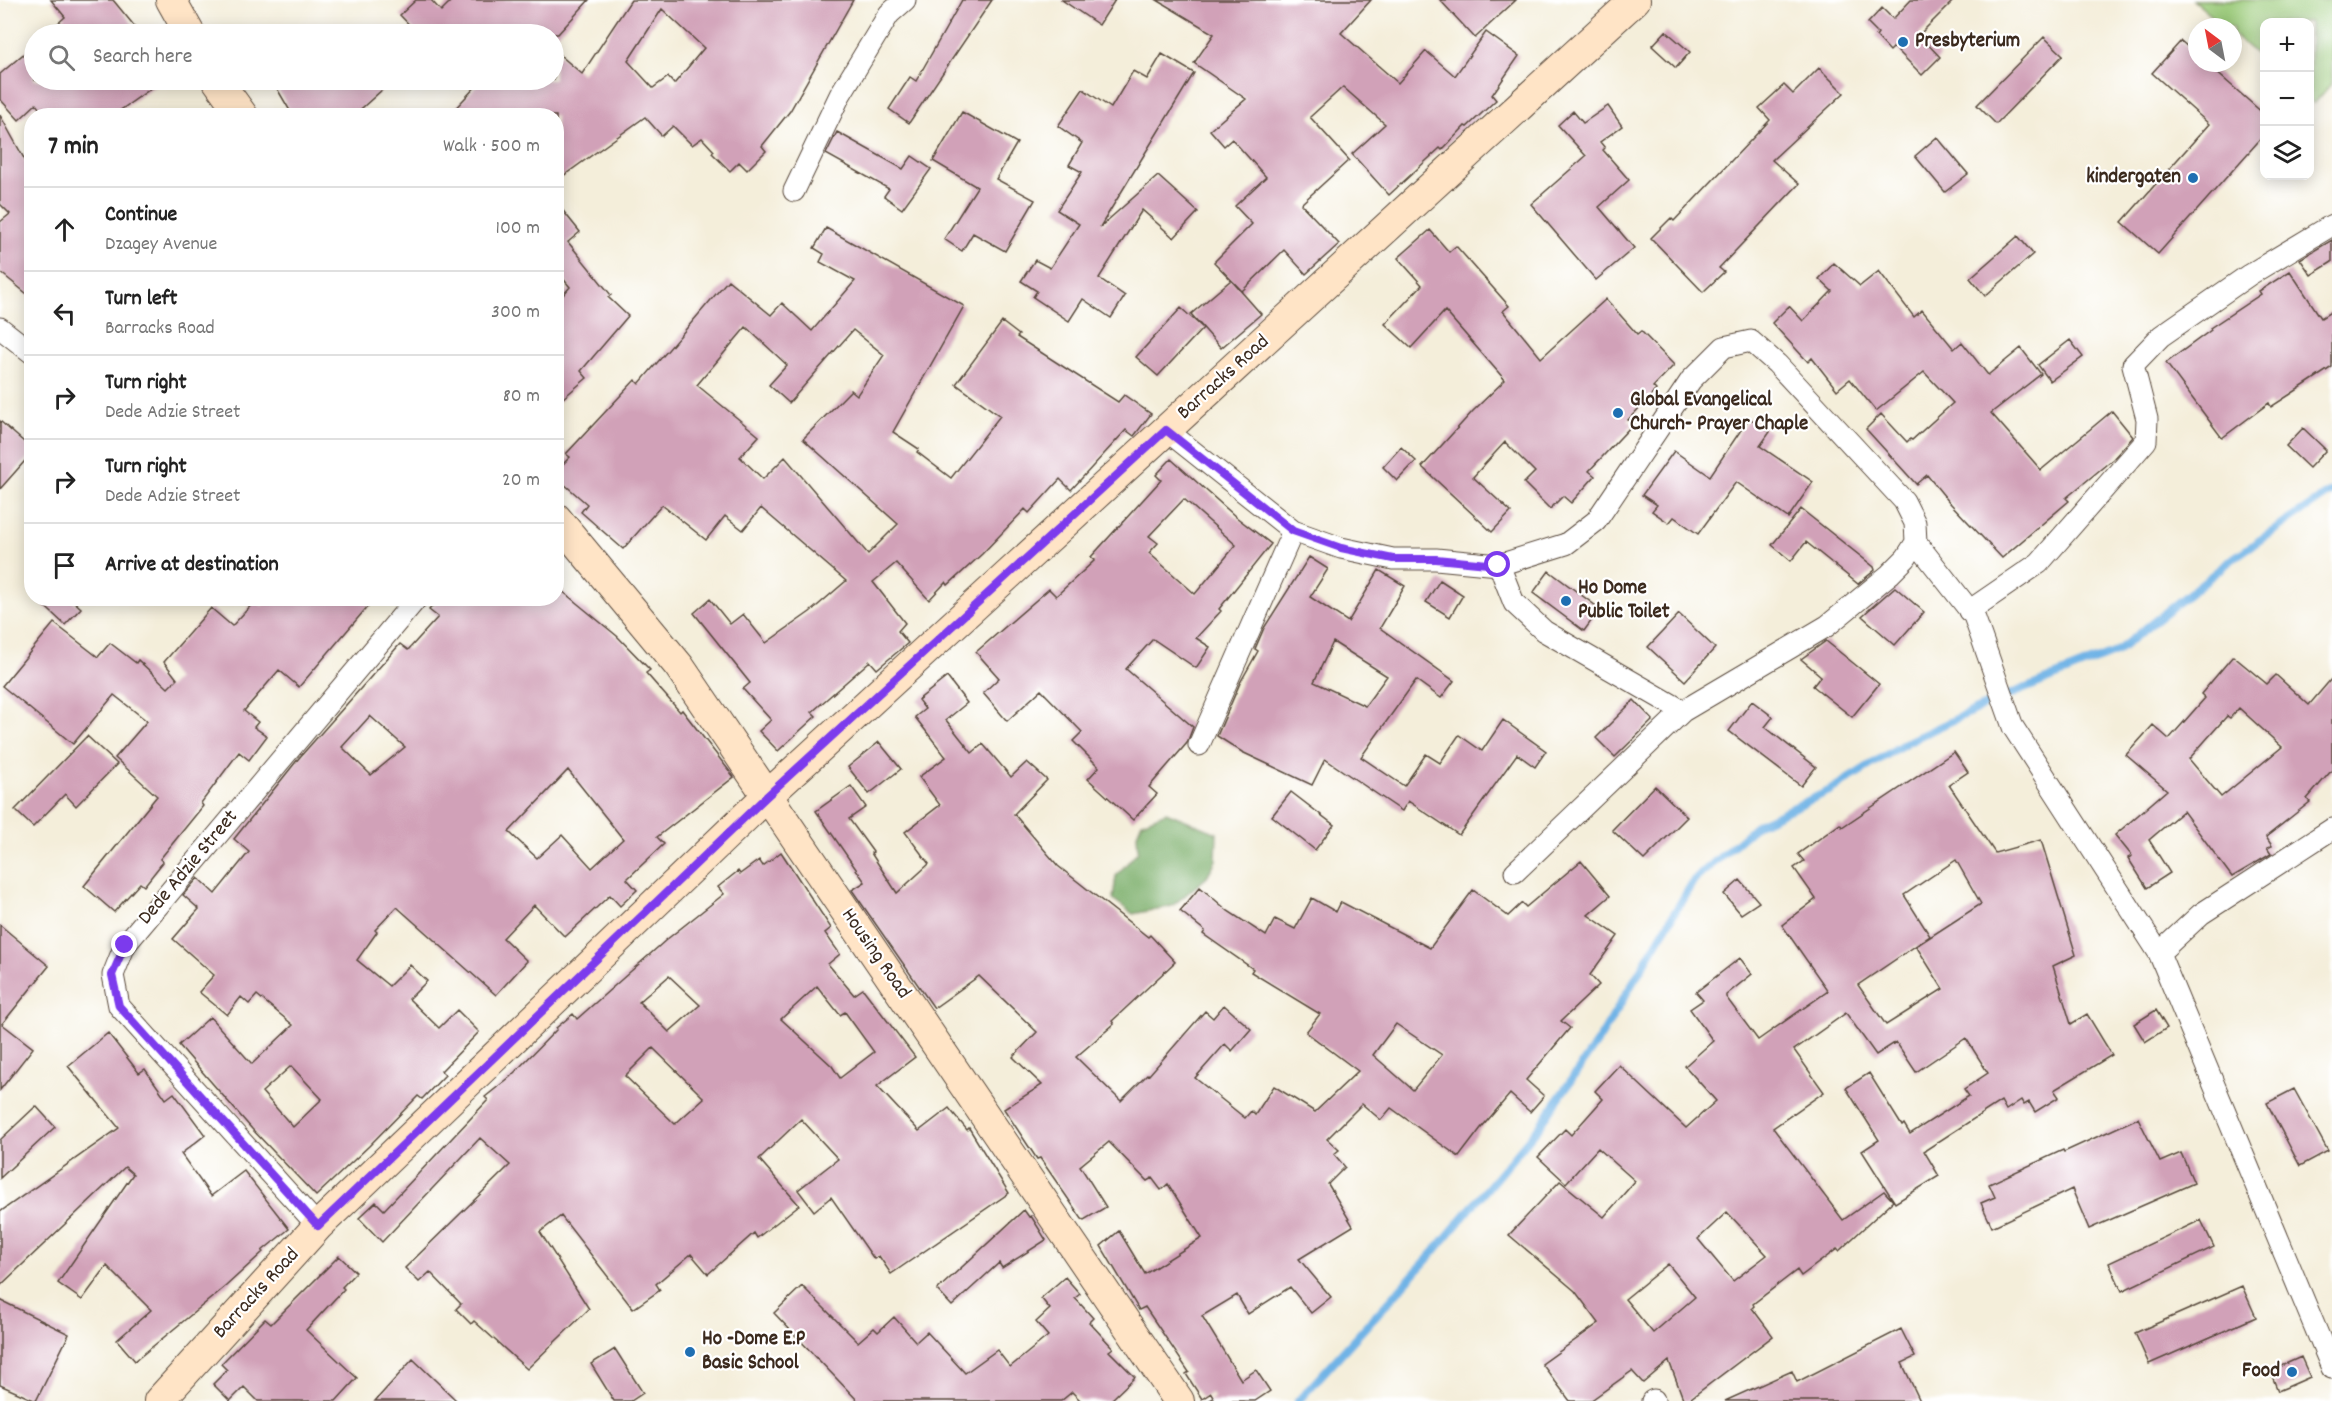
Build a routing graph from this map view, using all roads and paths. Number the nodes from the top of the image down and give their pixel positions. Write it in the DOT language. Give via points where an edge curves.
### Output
graph roads {
  1 [pos="171,0"];
  2 [pos="905,0"];
  3 [pos="1635,0"];
  4 [pos="184,24"];
  5 [pos="224,90"];
  6 [pos="237,108"];
  7 [pos="794,191"];
  8 [pos="2332,225"];
  9 [pos="0,328"];
  10 [pos="24,347"];
  11 [pos="1166,430"];
  12 [pos="564,528"];
  13 [pos="1293,531"];
  14 [pos="1915,533"];
  15 [pos="1498,565"];
  16 [pos="410,606"];
  17 [pos="1969,611"];
  18 [pos="1683,711"];
  19 [pos="1199,745"];
  20 [pos="767,796"];
  21 [pos="2332,829"];
  22 [pos="1515,872"];
  23 [pos="2159,953"];
  24 [pos="318,1226"];
  25 [pos="2332,1368"];
  26 [pos="159,1401"];
  27 [pos="1179,1401"];
  1 -- 4 [label="street"];
  2 -- 7 [label="street" via="889,14 840,95"];
  3 -- 11 [label="street, Barracks Road"];
  5 -- 6 [label="street"];
  8 -- 17 [label="street" via="2249,275 2161,336 2133,365 2147,419 2146,441 2039,563"];
  9 -- 10 [label="street"];
  11 -- 13 [label="street"];
  11 -- 20 [label="street, Barracks Road"];
  12 -- 20 [label="street, Housing Road" via="679,666"];
  13 -- 15 [label="street" via="1341,548 1393,559"];
  13 -- 19 [label="street"];
  14 -- 15 [label="street" via="1904,501 1751,341 1724,347 1691,380 1596,521 1566,544"];
  14 -- 17 [label="street"];
  14 -- 18 [label="street" via="1906,558 1827,626"];
  15 -- 18 [label="street" via="1514,603 1544,631"];
  16 -- 24 [label="street, Dede Adzie Street" via="125,945 112,975 119,1006"];
  17 -- 23 [label="street" via="2013,727"];
  18 -- 22 [label="street"];
  20 -- 24 [label="street, Barracks Road"];
  20 -- 27 [label="street, Housing Road"];
  21 -- 23 [label="street" via="2201,914"];
  23 -- 25 [label="street"];
  24 -- 26 [label="street, Barracks Road"];
}
